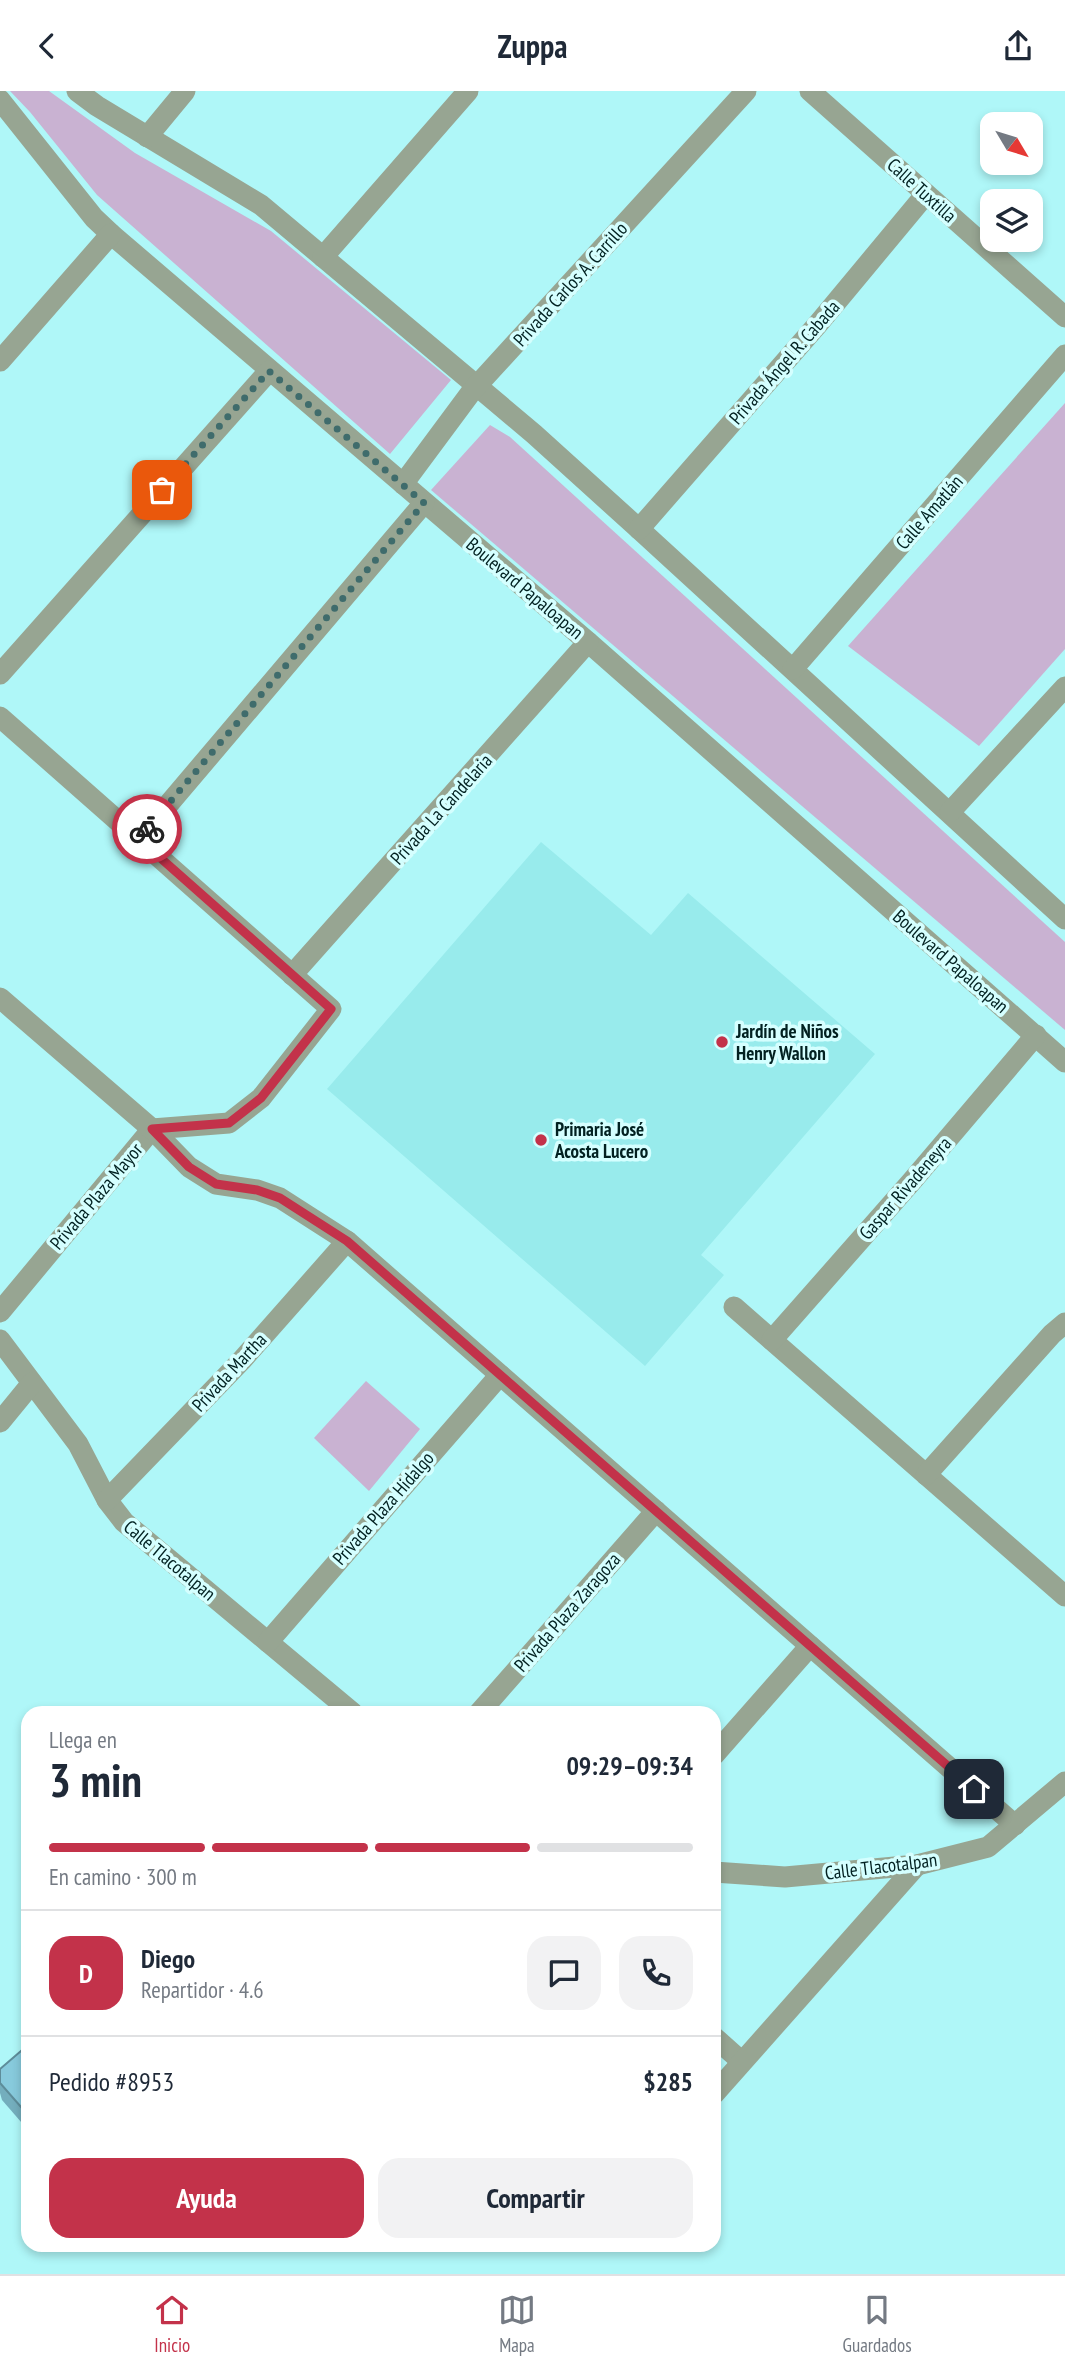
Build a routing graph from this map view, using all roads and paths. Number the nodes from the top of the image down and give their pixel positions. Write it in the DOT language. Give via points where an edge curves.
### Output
graph roads {
  1 [pos="77,91"];
  2 [pos="185,91"];
  3 [pos="468,91"];
  4 [pos="746,91"];
  5 [pos="810,91"];
  6 [pos="0,100"];
  7 [pos="147,137"];
  8 [pos="926,194"];
  9 [pos="111,234"];
  10 [pos="323,257"];
  11 [pos="1065,317"];
  12 [pos="1065,355"];
  13 [pos="0,361"];
  14 [pos="269,371"];
  15 [pos="477,386"];
  16 [pos="403,484"];
  17 [pos="424,503"];
  18 [pos="639,529"];
  19 [pos="588,642"];
  20 [pos="793,669"];
  21 [pos="0,674"];
  22 [pos="1065,687"];
  23 [pos="0,717"];
  24 [pos="950,812"];
  25 [pos="139,839"];
  26 [pos="1065,919"];
  27 [pos="292,975"];
  28 [pos="1,1001"];
  29 [pos="1035,1035"];
  30 [pos="1065,1062"];
  31 [pos="152,1129"];
  32 [pos="347,1241"];
  33 [pos="734,1307"];
  34 [pos="0,1313"];
  35 [pos="1065,1323"];
  36 [pos="0,1340"];
  37 [pos="772,1340"];
  38 [pos="500,1375"];
  39 [pos="32,1383"];
  40 [pos="0,1422"];
  41 [pos="926,1475"];
  42 [pos="107,1500"];
  43 [pos="656,1511"];
  44 [pos="1065,1595"];
  45 [pos="268,1642"];
  46 [pos="810,1646"];
  47 [pos="345,1706"];
  48 [pos="485,1706"];
  49 [pos="721,1747"];
  50 [pos="1065,1782"];
  51 [pos="1015,1825"];
  52 [pos="917,1865"];
  53 [pos="721,1872"];
  54 [pos="721,2043"];
  55 [pos="741,2061"];
  56 [pos="721,2085"];
  1 -- 7 [label="street"];
  2 -- 7 [label="street"];
  3 -- 10 [label="street"];
  4 -- 15 [label="street, Privada Carlos A. Carrillo"];
  5 -- 8 [label="street, Calle Tuxtilla"];
  6 -- 9 [label="street, Boulevard Papaloapan"];
  7 -- 10 [label="street" via="261,205"];
  8 -- 11 [label="street, Calle Tuxtilla"];
  8 -- 18 [label="street, Privada Ángel R. Cabada"];
  9 -- 13 [label="street"];
  9 -- 14 [label="street, Boulevard Papaloapan"];
  10 -- 15 [label="street"];
  12 -- 20 [label="street, Calle Amatlán"];
  14 -- 16 [label="street, Boulevard Papaloapan"];
  14 -- 21 [label="street"];
  15 -- 16 [label="street, Privada Carlos A. Carrillo"];
  15 -- 18 [label="street"];
  16 -- 17 [label="street, Boulevard Papaloapan"];
  17 -- 19 [label="street, Boulevard Papaloapan"];
  17 -- 25 [label="street"];
  18 -- 20 [label="street"];
  19 -- 27 [label="street, Privada La Candelaria"];
  19 -- 29 [label="street, Boulevard Papaloapan"];
  20 -- 24 [label="street"];
  22 -- 24 [label="street"];
  23 -- 25 [label="street"];
  24 -- 26 [label="street"];
  25 -- 27 [label="street"];
  27 -- 31 [label="street, Privada Plaza Mayor" via="331,1009 261,1098 229,1123"];
  28 -- 31 [label="street"];
  29 -- 30 [label="street, Boulevard Papaloapan"];
  29 -- 37 [label="street, Gaspar Rivadeneyra"];
  31 -- 32 [label="street" via="189,1167 216,1184 280,1198"];
  31 -- 34 [label="street, Privada Plaza Mayor"];
  32 -- 38 [label="street"];
  32 -- 42 [label="street, Privada Martha" via="242,1360"];
  33 -- 37 [label="street"];
  35 -- 41 [label="street"];
  36 -- 39 [label="street, Calle Tlacotalpan"];
  37 -- 41 [label="street"];
  38 -- 43 [label="street"];
  38 -- 45 [label="street, Privada Plaza Hidalgo"];
  39 -- 40 [label="street"];
  39 -- 42 [label="street, Calle Tlacotalpan" via="78,1444"];
  41 -- 44 [label="street"];
  42 -- 45 [label="street, Calle Tlacotalpan" via="124,1522"];
  43 -- 46 [label="street"];
  43 -- 48 [label="street, Privada Plaza Zaragoza"];
  45 -- 47 [label="street, Calle Tlacotalpan"];
  46 -- 49 [label="street"];
  46 -- 51 [label="street"];
  50 -- 51 [label="street, Calle Tlacotalpan"];
  51 -- 52 [label="street, Calle Tlacotalpan" via="988,1847"];
  52 -- 53 [label="street, Calle Tlacotalpan" via="785,1877"];
  52 -- 55 [label="street"];
  54 -- 55 [label="street"];
  55 -- 56 [label="street"];
}
